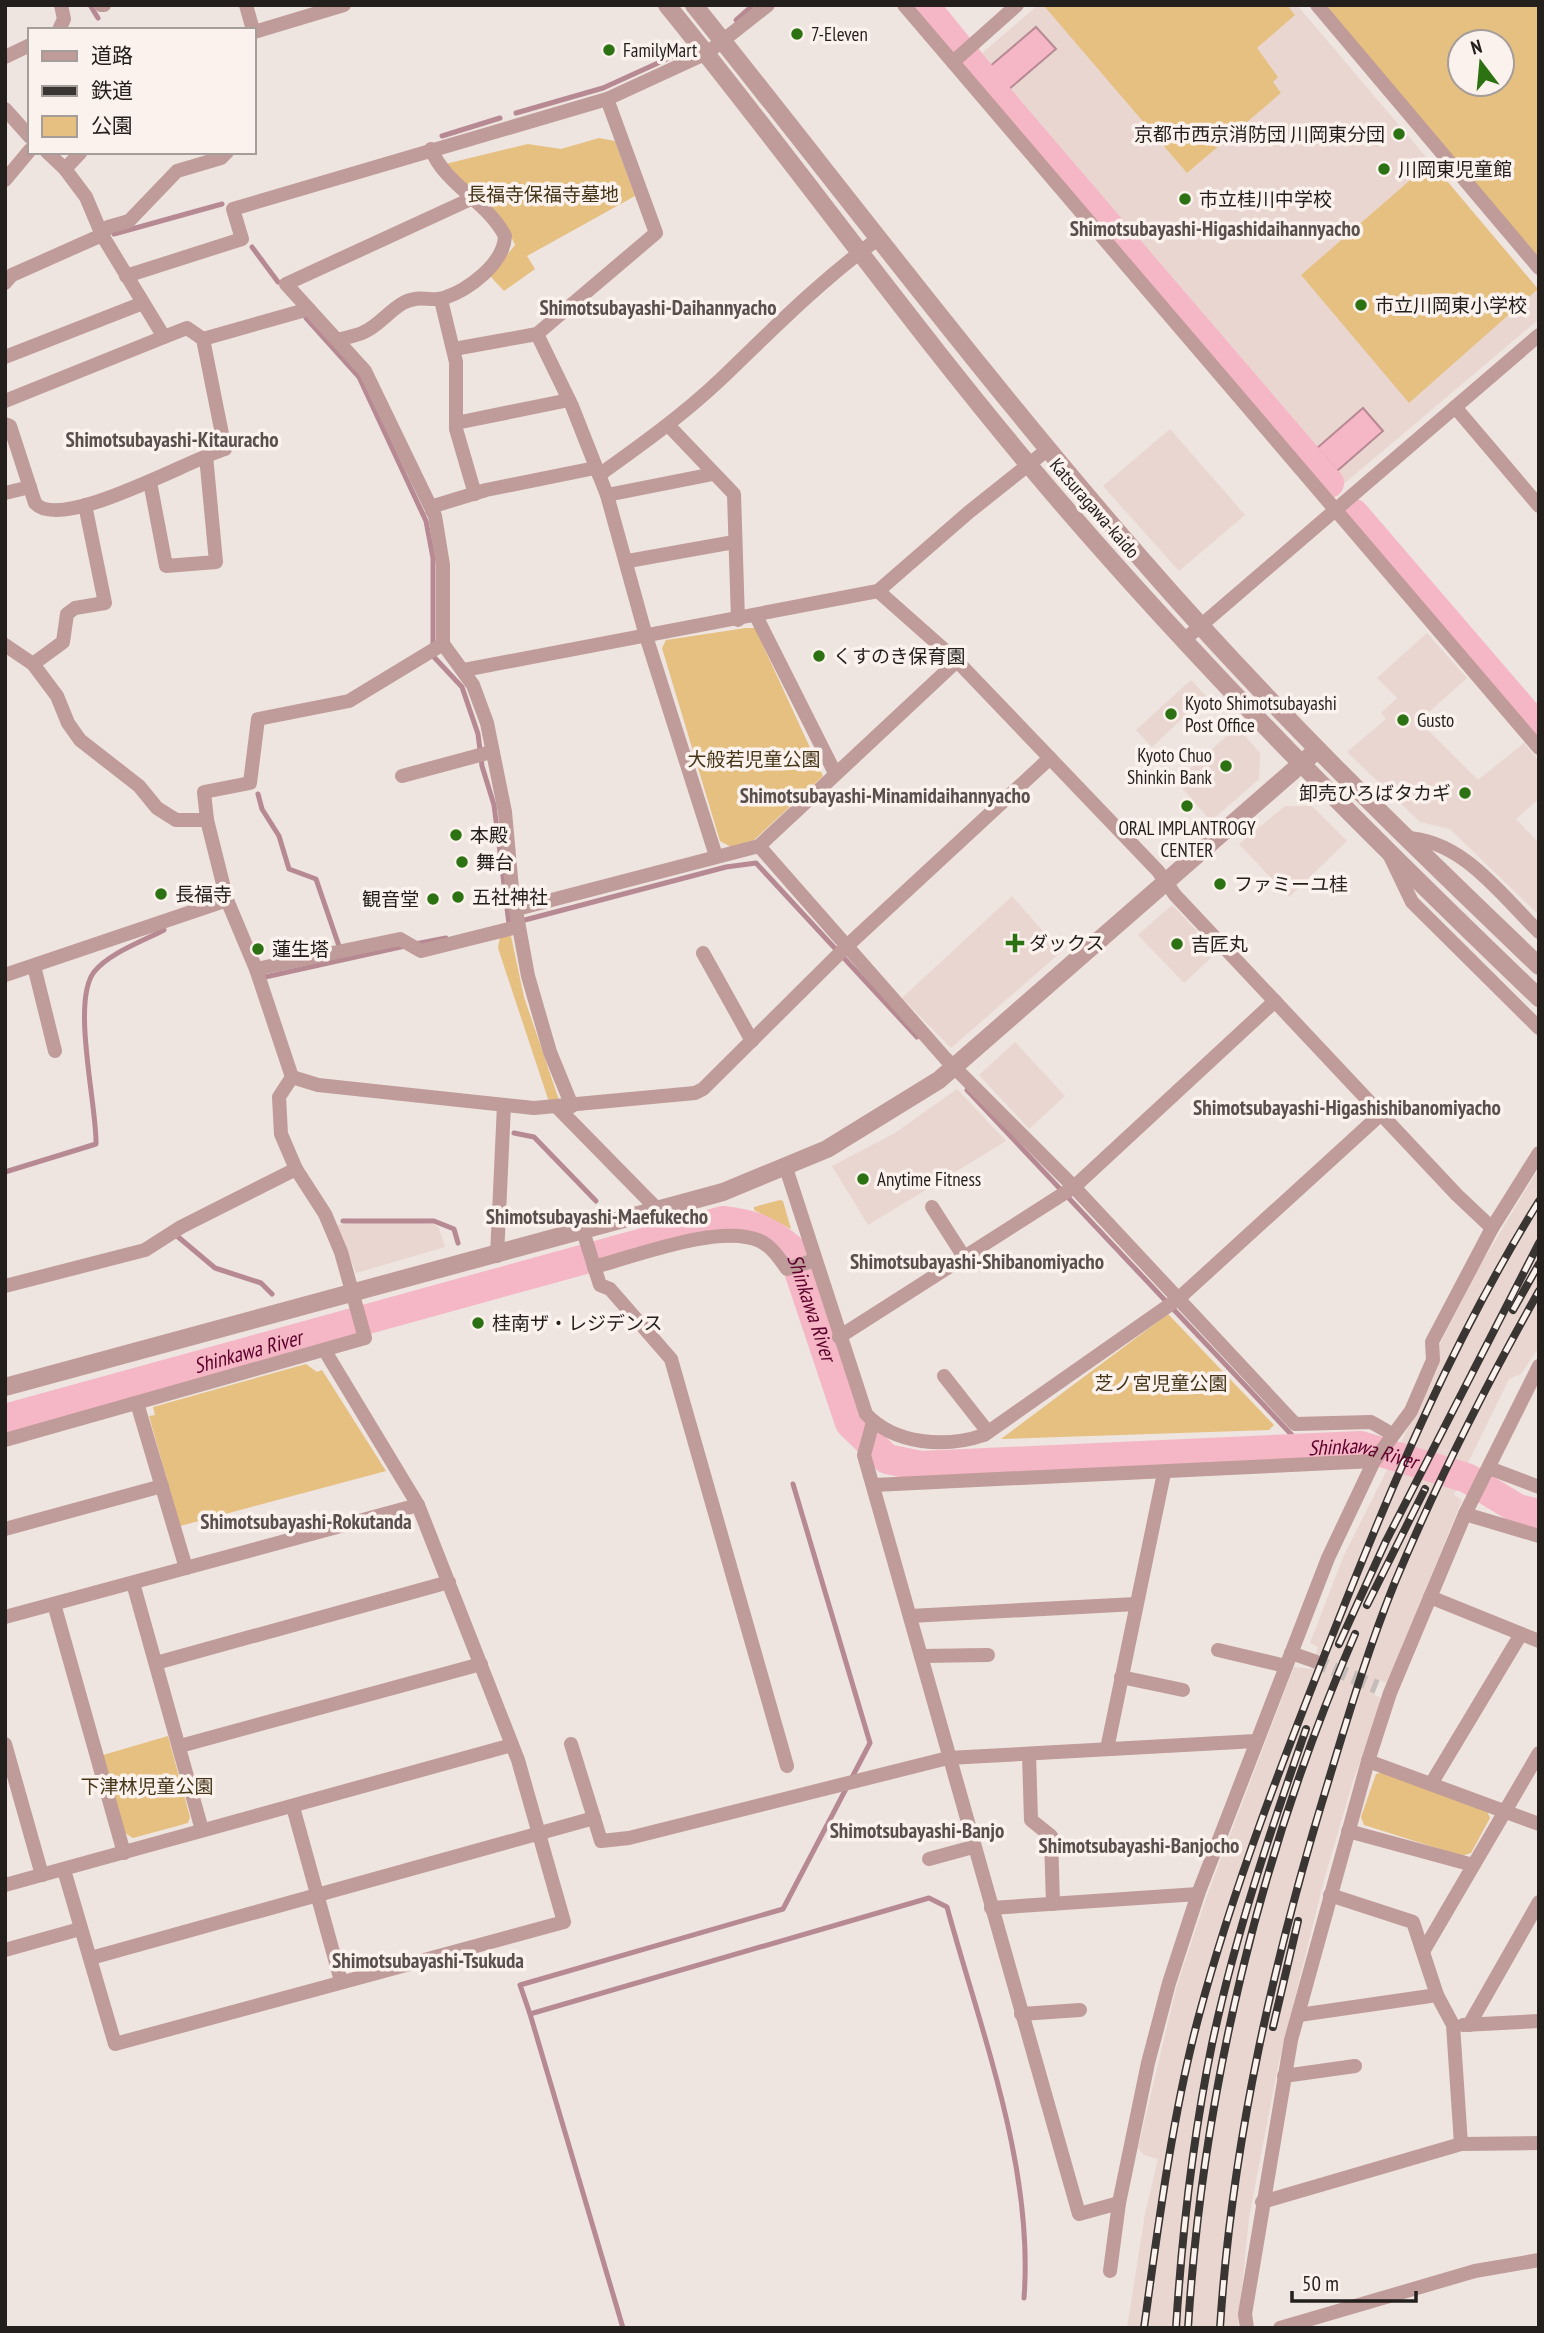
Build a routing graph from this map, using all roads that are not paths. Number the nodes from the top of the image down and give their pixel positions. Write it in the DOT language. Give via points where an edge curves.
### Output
graph roads {
  1 [pos="61,5"];
  2 [pos="246,5"];
  3 [pos="344,5"];
  4 [pos="667,5"];
  5 [pos="694,5"];
  6 [pos="768,5"];
  7 [pos="904,5"];
  8 [pos="1017,5"];
  9 [pos="1317,5"];
  10 [pos="60,28"];
  11 [pos="252,28"];
  12 [pos="256,30"];
  13 [pos="724,42"];
  14 [pos="28,46"];
  15 [pos="707,53"];
  16 [pos="960,56"];
  17 [pos="5,57"];
  18 [pos="607,99"];
  19 [pos="5,108"];
  20 [pos="28,135"];
  21 [pos="431,149"];
  22 [pos="28,152"];
  23 [pos="49,154"];
  24 [pos="79,154"];
  25 [pos="225,154"];
  26 [pos="65,169"];
  27 [pos="5,180"];
  28 [pos="473,198"];
  29 [pos="102,235"];
  30 [pos="879,237"];
  31 [pos="859,252"];
  32 [pos="1539,268"];
  33 [pos="126,275"];
  34 [pos="5,283"];
  35 [pos="441,300"];
  36 [pos="143,303"];
  37 [pos="309,309"];
  38 [pos="537,334"];
  39 [pos="1539,335"];
  40 [pos="164,337"];
  41 [pos="203,339"];
  42 [pos="338,340"];
  43 [pos="454,349"];
  44 [pos="5,357"];
  45 [pos="569,400"];
  46 [pos="5,401"];
  47 [pos="1455,407"];
  48 [pos="456,423"];
  49 [pos="5,424"];
  50 [pos="668,425"];
  51 [pos="1047,450"];
  52 [pos="206,456"];
  53 [pos="1029,464"];
  54 [pos="597,472"];
  55 [pos="713,474"];
  56 [pos="150,482"];
  57 [pos="30,486"];
  58 [pos="5,493"];
  59 [pos="475,494"];
  60 [pos="607,495"];
  61 [pos="85,505"];
  62 [pos="1539,506"];
  63 [pos="426,509"];
  64 [pos="1335,510"];
  65 [pos="734,541"];
  66 [pos="628,561"];
  67 [pos="878,591"];
  68 [pos="756,616"];
  69 [pos="738,620"];
  70 [pos="1201,625"];
  71 [pos="646,636"];
  72 [pos="1184,640"];
  73 [pos="5,645"];
  74 [pos="443,645"];
  75 [pos="957,661"];
  76 [pos="33,664"];
  77 [pos="464,670"];
  78 [pos="1539,748"];
  79 [pos="1317,750"];
  80 [pos="491,752"];
  81 [pos="1050,758"];
  82 [pos="1301,765"];
  83 [pos="835,774"];
  84 [pos="402,776"];
  85 [pos="207,820"];
  86 [pos="1405,838"];
  87 [pos="759,846"];
  88 [pos="1389,854"];
  89 [pos="716,856"];
  90 [pos="1167,882"];
  91 [pos="228,901"];
  92 [pos="517,918"];
  93 [pos="1539,932"];
  94 [pos="842,951"];
  95 [pos="703,953"];
  96 [pos="34,966"];
  97 [pos="1539,966"];
  98 [pos="256,969"];
  99 [pos="5,975"];
  100 [pos="1539,998"];
  101 [pos="1275,1001"];
  102 [pos="1539,1028"];
  103 [pos="752,1041"];
  104 [pos="55,1051"];
  105 [pos="955,1068"];
  106 [pos="292,1077"];
  107 [pos="504,1105"];
  108 [pos="572,1106"];
  109 [pos="556,1107"];
  110 [pos="1381,1114"];
  111 [pos="1539,1153"];
  112 [pos="296,1168"];
  113 [pos="786,1168"];
  114 [pos="1074,1187"];
  115 [pos="932,1207"];
  116 [pos="658,1210"];
  117 [pos="1492,1228"];
  118 [pos="583,1231"];
  119 [pos="497,1256"];
  120 [pos="964,1257"];
  121 [pos="815,1261"];
  122 [pos="594,1267"];
  123 [pos="5,1286"];
  124 [pos="1178,1299"];
  125 [pos="356,1302"];
  126 [pos="839,1337"];
  127 [pos="325,1351"];
  128 [pos="1538,1371"];
  129 [pos="944,1376"];
  130 [pos="5,1387"];
  131 [pos="137,1403"];
  132 [pos="873,1422"];
  133 [pos="988,1432"];
  134 [pos="1392,1434"];
  135 [pos="5,1440"];
  136 [pos="1374,1461"];
  137 [pos="1489,1468"];
  138 [pos="1164,1473"];
  139 [pos="874,1485"];
  140 [pos="162,1486"];
  141 [pos="1539,1487"];
  142 [pos="418,1505"];
  143 [pos="1465,1514"];
  144 [pos="5,1529"];
  145 [pos="1539,1536"];
  146 [pos="186,1568"];
  147 [pos="449,1582"];
  148 [pos="133,1583"];
  149 [pos="1430,1597"];
  150 [pos="54,1604"];
  151 [pos="1136,1605"];
  152 [pos="910,1616"];
  153 [pos="5,1617"];
  154 [pos="1521,1634"];
  155 [pos="1539,1641"];
  156 [pos="1218,1650"];
  157 [pos="988,1655"];
  158 [pos="921,1656"];
  159 [pos="1288,1660"];
  160 [pos="1314,1661"];
  161 [pos="156,1663"];
  162 [pos="481,1664"];
  163 [pos="1121,1677"];
  164 [pos="1183,1690"];
  165 [pos="1256,1741"];
  166 [pos="5,1744"];
  167 [pos="571,1744"];
  168 [pos="512,1745"];
  169 [pos="180,1746"];
  170 [pos="1107,1749"];
  171 [pos="1539,1753"];
  172 [pos="1029,1754"];
  173 [pos="948,1758"];
  174 [pos="1368,1761"];
  175 [pos="787,1766"];
  176 [pos="1431,1784"];
  177 [pos="293,1807"];
  178 [pos="1505,1811"];
  179 [pos="594,1818"];
  180 [pos="1539,1824"];
  181 [pos="202,1830"];
  182 [pos="1348,1831"];
  183 [pos="538,1834"];
  184 [pos="973,1847"];
  185 [pos="124,1853"];
  186 [pos="929,1859"];
  187 [pos="1474,1865"];
  188 [pos="64,1870"];
  189 [pos="42,1875"];
  190 [pos="5,1885"];
  191 [pos="317,1894"];
  192 [pos="1198,1894"];
  193 [pos="1329,1895"];
  194 [pos="1539,1902"];
  195 [pos="1053,1904"];
  196 [pos="990,1908"];
  197 [pos="80,1929"];
  198 [pos="5,1950"];
  199 [pos="1424,1950"];
  200 [pos="90,1958"];
  201 [pos="341,1981"];
  202 [pos="1437,1995"];
  203 [pos="1080,2010"];
  204 [pos="1021,2014"];
  205 [pos="1299,2015"];
  206 [pos="1539,2021"];
  207 [pos="1453,2025"];
  208 [pos="1469,2025"];
  209 [pos="1354,2066"];
  210 [pos="1284,2076"];
  211 [pos="1539,2143"];
  212 [pos="1461,2144"];
  213 [pos="1262,2202"];
  214 [pos="1119,2203"];
  215 [pos="1539,2260"];
  216 [pos="1110,2271"];
  217 [pos="1247,2328"];
  218 [pos="1280,2328"];
  1 -- 10 [label="street" via="64,19"];
  2 -- 11 [label="street"];
  3 -- 12 [label="street"];
  4 -- 15 [label="street, Katsuragawa-kaido"];
  5 -- 13 [label="street, Katsuragawa-kaido"];
  6 -- 13 [label="street"];
  7 -- 16 [label="street"];
  8 -- 16 [label="street"];
  9 -- 32 [label="street"];
  13 -- 15 [label="street"];
  13 -- 30 [label="street, Katsuragawa-kaido"];
  14 -- 17 [label="street"];
  15 -- 18 [label="street"];
  15 -- 31 [label="street, Katsuragawa-kaido"];
  16 -- 64 [label="street"];
  18 -- 21 [label="street"];
  18 -- 38 [label="street" via="656,233"];
  19 -- 20 [label="street"];
  21 -- 28 [label="street" via="437,164"];
  21 -- 33 [label="street" via="233,209 242,239"];
  22 -- 27 [label="street"];
  23 -- 26 [label="street"];
  24 -- 26 [label="street"];
  25 -- 29 [label="street" via="177,171 129,221 108,227"];
  26 -- 29 [label="street" via="86,197"];
  28 -- 35 [label="street" via="500,226 505,244 494,263 471,284"];
  28 -- 37 [label="street" via="286,284"];
  29 -- 33 [label="street"];
  29 -- 34 [label="street" via="12,275"];
  30 -- 31 [label="street"];
  30 -- 51 [label="street, Katsuragawa-kaido"];
  31 -- 50 [label="street" via="800,300"];
  31 -- 53 [label="street, Katsuragawa-kaido"];
  33 -- 36 [label="street"];
  35 -- 42 [label="street" via="426,296 404,302 365,332"];
  35 -- 43 [label="street"];
  36 -- 40 [label="street"];
  36 -- 44 [label="street"];
  37 -- 41 [label="street"];
  37 -- 42 [label="street"];
  38 -- 43 [label="street"];
  38 -- 45 [label="street"];
  39 -- 47 [label="street"];
  40 -- 41 [label="street" via="187,328"];
  40 -- 46 [label="street"];
  41 -- 52 [label="street" via="225,449"];
  42 -- 63 [label="street" via="365,371"];
  43 -- 48 [label="street"];
  45 -- 48 [label="street"];
  45 -- 54 [label="street"];
  47 -- 62 [label="street"];
  47 -- 64 [label="street"];
  48 -- 59 [label="street"];
  49 -- 57 [label="street" via="10,426"];
  50 -- 54 [label="street"];
  50 -- 55 [label="street"];
  51 -- 53 [label="street"];
  51 -- 70 [label="street, Katsuragawa-kaido"];
  52 -- 56 [label="street"];
  52 -- 56 [label="street" via="216,562 166,566"];
  53 -- 67 [label="street"];
  53 -- 72 [label="street, Katsuragawa-kaido"];
  54 -- 59 [label="street"];
  54 -- 60 [label="street"];
  55 -- 60 [label="street"];
  55 -- 65 [label="street" via="734,494"];
  56 -- 61 [label="street"];
  57 -- 58 [label="street"];
  57 -- 61 [label="street" via="35,503 44,511"];
  59 -- 63 [label="street"];
  60 -- 66 [label="street"];
  61 -- 76 [label="street" via="104,603 67,614 63,642"];
  63 -- 74 [label="street" via="441,540"];
  64 -- 70 [label="street"];
  64 -- 78 [label="street"];
  65 -- 66 [label="street"];
  65 -- 69 [label="street"];
  66 -- 71 [label="street"];
  67 -- 68 [label="street"];
  67 -- 75 [label="street"];
  68 -- 69 [label="street"];
  68 -- 83 [label="street"];
  69 -- 71 [label="street"];
  70 -- 72 [label="street"];
  70 -- 79 [label="street, Katsuragawa-kaido"];
  71 -- 77 [label="street"];
  71 -- 89 [label="street"];
  72 -- 82 [label="street, Katsuragawa-kaido"];
  73 -- 76 [label="street"];
  74 -- 77 [label="street"];
  74 -- 85 [label="street" via="349,701 258,719 250,783 204,792"];
  75 -- 81 [label="street"];
  75 -- 83 [label="street"];
  76 -- 85 [label="street" via="57,696 80,740 139,786 165,815 176,820"];
  77 -- 80 [label="street" via="487,723"];
  79 -- 82 [label="street"];
  79 -- 86 [label="street, Katsuragawa-kaido"];
  80 -- 84 [label="street"];
  80 -- 92 [label="street" via="505,812"];
  81 -- 90 [label="street"];
  81 -- 94 [label="street"];
  82 -- 88 [label="street, Katsuragawa-kaido"];
  82 -- 90 [label="street"];
  83 -- 87 [label="street"];
  85 -- 91 [label="street"];
  86 -- 93 [label="street" via="1421,838 1458,854"];
  86 -- 97 [label="street, Katsuragawa-kaido"];
  87 -- 89 [label="street"];
  87 -- 94 [label="street"];
  88 -- 100 [label="street, Katsuragawa-kaido"];
  88 -- 102 [label="street" via="1412,902"];
  89 -- 92 [label="street"];
  90 -- 101 [label="street"];
  90 -- 105 [label="street"];
  91 -- 96 [label="street"];
  91 -- 98 [label="street"];
  92 -- 98 [label="street" via="421,951 400,939"];
  92 -- 108 [label="street" via="550,1052"];
  94 -- 103 [label="street"];
  94 -- 105 [label="street"];
  95 -- 103 [label="street"];
  96 -- 99 [label="street"];
  96 -- 104 [label="street"];
  98 -- 106 [label="street"];
  101 -- 110 [label="street"];
  101 -- 114 [label="street"];
  103 -- 108 [label="street" via="695,1093"];
  105 -- 113 [label="street" via="872,1124"];
  105 -- 114 [label="street"];
  106 -- 107 [label="street" via="318,1085"];
  106 -- 112 [label="street" via="279,1097 281,1134"];
  107 -- 109 [label="street"];
  107 -- 119 [label="street"];
  108 -- 109 [label="street"];
  109 -- 116 [label="street"];
  110 -- 117 [label="street"];
  110 -- 124 [label="street"];
  111 -- 117 [label="street"];
  112 -- 123 [label="street" via="145,1250"];
  112 -- 125 [label="street" via="325,1214"];
  113 -- 116 [label="street"];
  113 -- 121 [label="street"];
  114 -- 120 [label="street"];
  114 -- 124 [label="street"];
  115 -- 120 [label="street"];
  116 -- 118 [label="street"];
  117 -- 134 [label="street" via="1432,1342 1433,1360 1411,1410"];
  118 -- 119 [label="street"];
  118 -- 122 [label="street"];
  119 -- 125 [label="street"];
  120 -- 126 [label="street"];
  121 -- 122 [label="street" via="787,1269 764,1242 744,1235 688,1243"];
  121 -- 126 [label="street"];
  122 -- 175 [label="street" via="600,1284 610,1289 671,1359"];
  124 -- 133 [label="street"];
  124 -- 134 [label="street" via="1295,1424 1371,1422"];
  125 -- 127 [label="street" via="365,1338"];
  125 -- 130 [label="street"];
  126 -- 132 [label="street" via="852,1382"];
  127 -- 131 [label="street"];
  127 -- 142 [label="street"];
  128 -- 137 [label="street"];
  129 -- 133 [label="street"];
  131 -- 135 [label="street"];
  131 -- 140 [label="street"];
  132 -- 133 [label="street" via="927,1443 968,1441"];
  132 -- 139 [label="street" via="864,1455"];
  134 -- 136 [label="street"];
  136 -- 138 [label="street"];
  136 -- 159 [label="street" via="1328,1558"];
  137 -- 141 [label="street"];
  137 -- 143 [label="street"];
  138 -- 139 [label="street"];
  138 -- 151 [label="street"];
  139 -- 152 [label="street"];
  140 -- 144 [label="street"];
  140 -- 146 [label="street"];
  142 -- 146 [label="street"];
  142 -- 147 [label="street"];
  143 -- 145 [label="street"];
  143 -- 149 [label="street"];
  146 -- 148 [label="street"];
  147 -- 161 [label="street"];
  147 -- 162 [label="street"];
  148 -- 150 [label="street"];
  148 -- 161 [label="street"];
  149 -- 154 [label="street"];
  149 -- 174 [label="street" via="1384,1690"];
  150 -- 153 [label="street"];
  150 -- 185 [label="street"];
  151 -- 152 [label="street"];
  151 -- 163 [label="street"];
  152 -- 158 [label="street"];
  154 -- 155 [label="street"];
  154 -- 176 [label="street"];
  156 -- 159 [label="street"];
  157 -- 158 [label="street"];
  158 -- 173 [label="street"];
  159 -- 160 [label="street"];
  159 -- 165 [label="street"];
  161 -- 169 [label="street"];
  162 -- 168 [label="street"];
  162 -- 169 [label="street"];
  163 -- 164 [label="street"];
  163 -- 170 [label="street"];
  165 -- 170 [label="street"];
  165 -- 192 [label="street"];
  166 -- 189 [label="street"];
  167 -- 179 [label="street"];
  168 -- 177 [label="street"];
  168 -- 183 [label="street"];
  169 -- 181 [label="street"];
  170 -- 172 [label="street"];
  171 -- 178 [label="street"];
  172 -- 173 [label="street"];
  172 -- 195 [label="street" via="1031,1820 1051,1836"];
  173 -- 179 [label="street" via="629,1838 601,1841"];
  173 -- 184 [label="street"];
  174 -- 176 [label="street"];
  174 -- 182 [label="street"];
  176 -- 178 [label="street"];
  177 -- 181 [label="street"];
  177 -- 191 [label="street"];
  178 -- 180 [label="street"];
  178 -- 187 [label="street"];
  179 -- 183 [label="street"];
  181 -- 185 [label="street"];
  182 -- 187 [label="street"];
  182 -- 193 [label="street"];
  183 -- 191 [label="street"];
  183 -- 201 [label="street" via="564,1922"];
  184 -- 186 [label="street"];
  184 -- 196 [label="street"];
  185 -- 188 [label="street"];
  187 -- 199 [label="street"];
  188 -- 189 [label="street"];
  188 -- 197 [label="street"];
  189 -- 190 [label="street"];
  191 -- 200 [label="street"];
  191 -- 201 [label="street"];
  192 -- 195 [label="street"];
  192 -- 214 [label="street" via="1148,2063"];
  193 -- 199 [label="street" via="1413,1922"];
  193 -- 205 [label="street"];
  194 -- 208 [label="street"];
  195 -- 196 [label="street"];
  196 -- 204 [label="street"];
  197 -- 198 [label="street"];
  197 -- 200 [label="street"];
  199 -- 202 [label="street"];
  200 -- 201 [label="street" via="115,2044"];
  202 -- 205 [label="street"];
  202 -- 207 [label="street"];
  203 -- 204 [label="street"];
  204 -- 214 [label="street" via="1079,2214"];
  205 -- 210 [label="street"];
  206 -- 208 [label="street"];
  207 -- 208 [label="street"];
  207 -- 212 [label="street"];
  209 -- 210 [label="street"];
  210 -- 213 [label="street"];
  211 -- 212 [label="street"];
  212 -- 213 [label="street"];
  213 -- 217 [label="street" via="1245,2314"];
  214 -- 216 [label="street"];
  215 -- 218 [label="street" via="1475,2270"];
}
